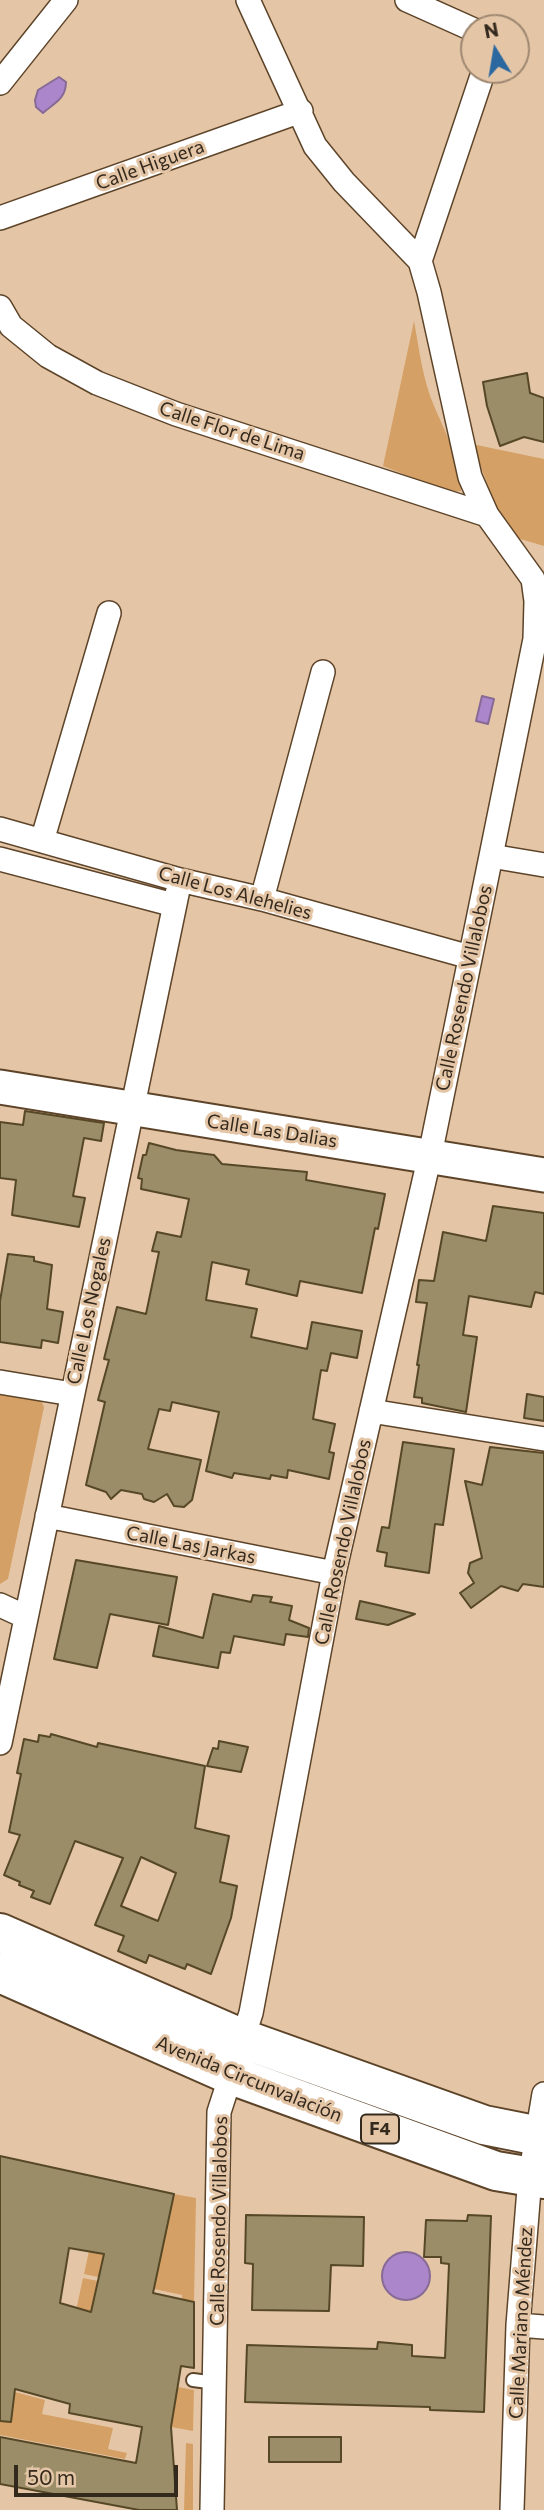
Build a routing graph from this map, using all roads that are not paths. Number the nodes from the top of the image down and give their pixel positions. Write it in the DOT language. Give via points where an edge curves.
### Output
graph roads {
  1 [pos="66,0"];
  2 [pos="248,0"];
  3 [pos="407,0"];
  4 [pos="460,24"];
  5 [pos="0,83"];
  6 [pos="479,84"];
  7 [pos="301,111"];
  8 [pos="0,218"];
  9 [pos="420,261"];
  10 [pos="0,307"];
  11 [pos="487,514"];
  12 [pos="539,577"];
  13 [pos="109,613"];
  14 [pos="323,672"];
  15 [pos="0,829"];
  16 [pos="42,841"];
  17 [pos="491,856"];
  18 [pos="0,859"];
  19 [pos="544,865"];
  20 [pos="180,880"];
  21 [pos="262,899"];
  22 [pos="174,905"];
  23 [pos="470,957"];
  24 [pos="0,1087"];
  25 [pos="132,1109"];
  26 [pos="430,1156"];
  27 [pos="544,1175"];
  28 [pos="0,1382"];
  29 [pos="72,1394"];
  30 [pos="371,1411"];
  31 [pos="544,1439"];
  32 [pos="47,1516"];
  33 [pos="334,1573"];
  34 [pos="0,1605"];
  35 [pos="26,1617"];
  36 [pos="0,1743"];
  37 [pos="0,1933"];
  38 [pos="0,1973"];
  39 [pos="243,2039"];
  40 [pos="231,2076"];
  41 [pos="544,2094"];
  42 [pos="541,2137"];
  43 [pos="537,2178"];
  44 [pos="518,2325"];
  45 [pos="544,2327"];
  46 [pos="212,2510"];
  47 [pos="512,2510"];
  1 -- 5 [label="street"];
  2 -- 7 [label="street"];
  3 -- 4 [label="street"];
  6 -- 9 [label="street"];
  7 -- 8 [label="street, Calle Higuera"];
  7 -- 9 [label="street" via="316,146 344,182"];
  9 -- 11 [label="street" via="470,477"];
  10 -- 11 [label="street, Calle Flor de Lima" via="11,326 48,356 97,383 176,414"];
  11 -- 12 [label="street"];
  12 -- 17 [label="street, Calle Rosendo Villalobos" via="535,639"];
  13 -- 16 [label="street"];
  14 -- 21 [label="street"];
  15 -- 16 [label="street, Calle Los Alehelies"];
  16 -- 20 [label="street, Calle Los Alehelies"];
  17 -- 19 [label="street"];
  17 -- 23 [label="street, Calle Rosendo Villalobos"];
  18 -- 22 [label="street"];
  20 -- 21 [label="street, Calle Los Alehelies"];
  20 -- 22 [label="street, Calle Los Nogales"];
  21 -- 23 [label="street, Calle Los Alehelies"];
  22 -- 25 [label="street, Calle Los Nogales"];
  23 -- 26 [label="street, Calle Rosendo Villalobos"];
  24 -- 25 [label="street, Calle Las Dalias"];
  25 -- 26 [label="street, Calle Las Dalias"];
  25 -- 29 [label="street, Calle Los Nogales"];
  26 -- 27 [label="street, Calle Las Dalias"];
  26 -- 30 [label="street, Calle Rosendo Villalobos"];
  28 -- 29 [label="street"];
  29 -- 32 [label="street, Calle Los Nogales"];
  30 -- 31 [label="street"];
  30 -- 33 [label="street, Calle Rosendo Villalobos"];
  32 -- 33 [label="street, Calle Las Jarkas"];
  32 -- 35 [label="street, Calle Los Nogales"];
  33 -- 39 [label="street, Calle Rosendo Villalobos"];
  34 -- 35 [label="street"];
  35 -- 36 [label="street, Calle Los Nogales"];
  37 -- 39 [label="highway, Avenida Circunvalación / F4"];
  38 -- 40 [label="highway, Avenida Circunvalación / F4"];
  39 -- 40 [label="street, Calle Rosendo Villalobos"];
  39 -- 42 [label="highway, Avenida Circunvalación / F4" via="484,2125"];
  40 -- 43 [label="highway, Avenida Circunvalación / F4" via="496,2171"];
  40 -- 46 [label="street, Calle Rosendo Villalobos" via="219,2112 205,2381"];
  41 -- 42 [label="street, Calle Mariano Méndez"];
  42 -- 43 [label="street, Calle Mariano Méndez"];
  43 -- 44 [label="street, Calle Mariano Méndez"];
  44 -- 45 [label="street"];
  44 -- 47 [label="street, Calle Mariano Méndez"];
}
